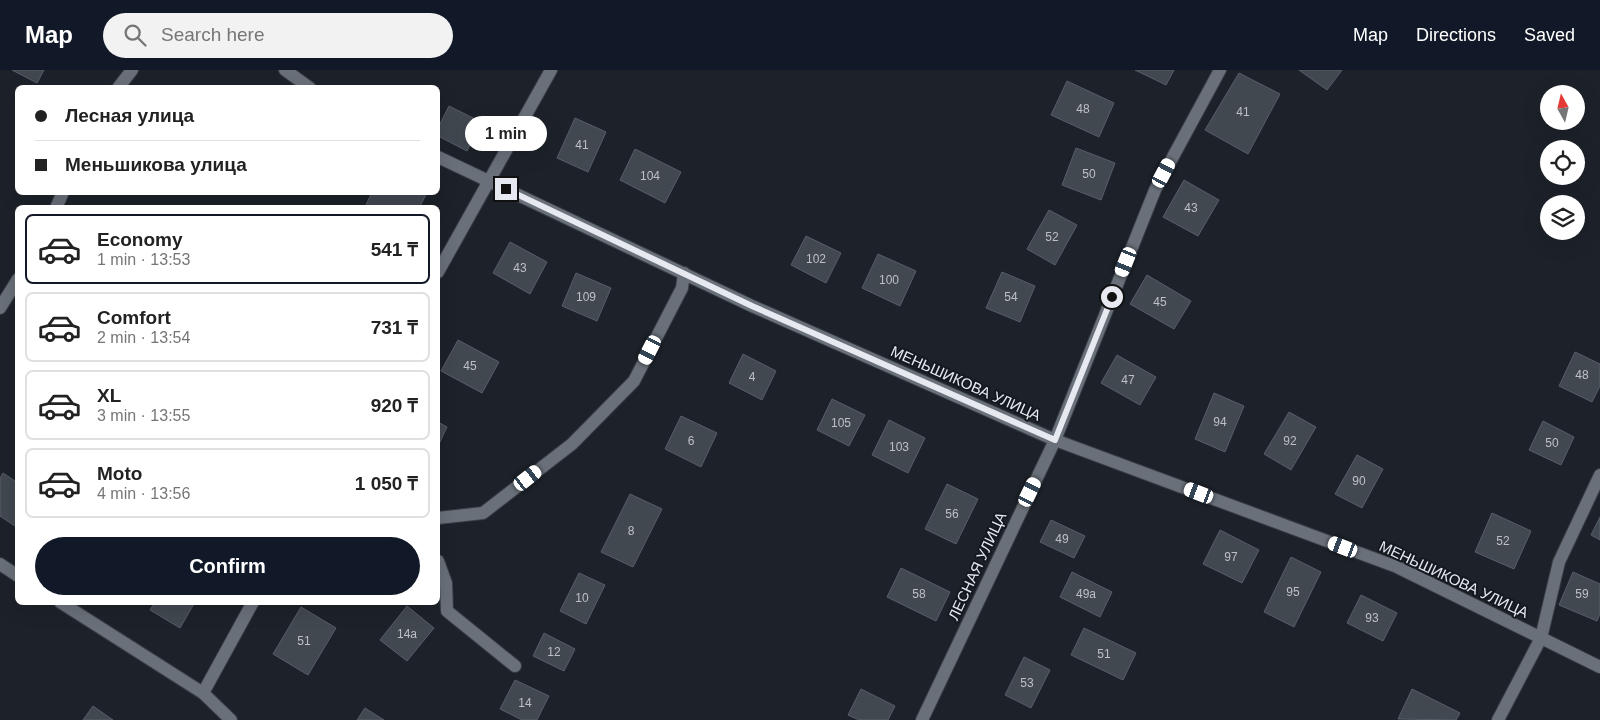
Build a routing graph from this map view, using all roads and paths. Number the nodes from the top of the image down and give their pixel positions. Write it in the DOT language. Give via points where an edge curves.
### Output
graph roads {
  1 [pos="132,70"];
  2 [pos="285,70"];
  3 [pos="550,70"];
  4 [pos="1220,70"];
  5 [pos="120,85"];
  6 [pos="306,85"];
  7 [pos="440,158"];
  8 [pos="488,181"];
  9 [pos="440,268"];
  10 [pos="684,273"];
  11 [pos="15,284"];
  12 [pos="0,308"];
  13 [pos="1055,440"];
  14 [pos="1600,474"];
  15 [pos="440,518"];
  16 [pos="0,564"];
  17 [pos="440,566"];
  18 [pos="15,574"];
  19 [pos="65,605"];
  20 [pos="251,605"];
  21 [pos="1541,638"];
  22 [pos="515,666"];
  23 [pos="1600,667"];
  24 [pos="203,693"];
  25 [pos="231,720"];
  26 [pos="922,720"];
  27 [pos="1498,720"];
  1 -- 5 [label="street"];
  2 -- 6 [label="street"];
  3 -- 8 [label="street"];
  4 -- 13 [label="street, ЛЕСНАЯ УЛИЦА" via="1155,190"];
  7 -- 8 [label="street, МЕНЬШИКОВА УЛИЦА"];
  8 -- 9 [label="street"];
  8 -- 10 [label="street, МЕНЬШИКОВА УЛИЦА"];
  10 -- 13 [label="street, МЕНЬШИКОВА УЛИЦА"];
  10 -- 15 [label="street" via="682,288 634,381 572,444 483,513"];
  11 -- 12 [label="street"];
  13 -- 21 [label="street, МЕНЬШИКОВА УЛИЦА" via="1397,567"];
  13 -- 26 [label="street, ЛЕСНАЯ УЛИЦА"];
  14 -- 21 [label="street" via="1559,562"];
  16 -- 18 [label="street"];
  17 -- 22 [label="street" via="446,583 447,611"];
  19 -- 24 [label="street"];
  20 -- 24 [label="street"];
  21 -- 23 [label="street, МЕНЬШИКОВА УЛИЦА"];
  21 -- 27 [label="street"];
  24 -- 25 [label="street"];
}
